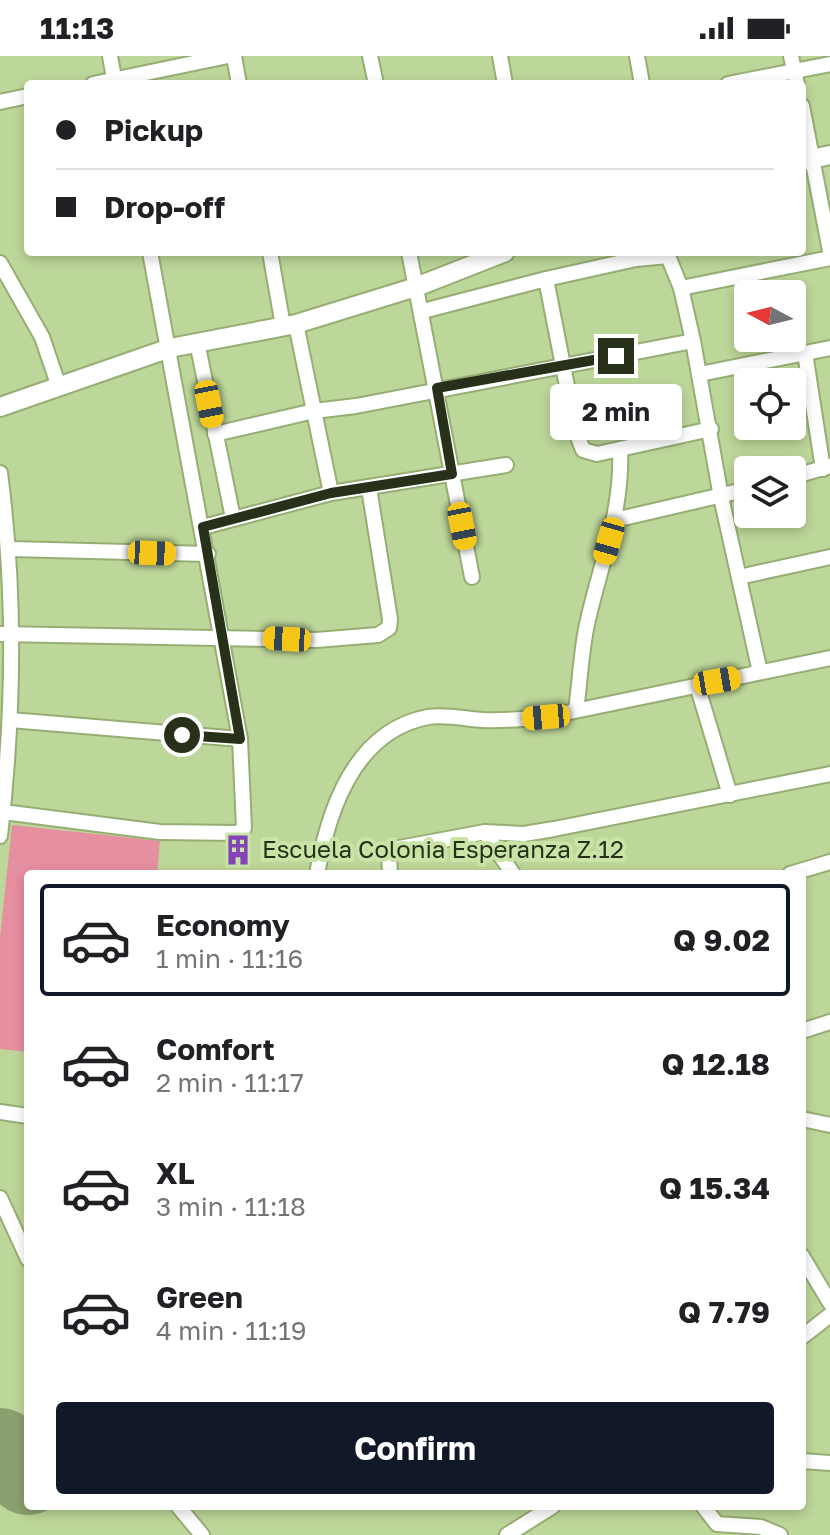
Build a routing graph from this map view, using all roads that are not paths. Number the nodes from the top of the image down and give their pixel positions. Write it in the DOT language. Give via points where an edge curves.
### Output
graph roads {
  1 [pos="110,56"];
  2 [pos="231,56"];
  3 [pos="370,56"];
  4 [pos="500,56"];
  5 [pos="637,56"];
  6 [pos="830,64"];
  7 [pos="794,70"];
  8 [pos="115,80"];
  9 [pos="124,80"];
  10 [pos="238,80"];
  11 [pos="375,80"];
  12 [pos="504,80"];
  13 [pos="641,80"];
  14 [pos="747,80"];
  15 [pos="24,97"];
  16 [pos="0,102"];
  17 [pos="806,122"];
  18 [pos="815,158"];
  19 [pos="830,251"];
  20 [pos="151,256"];
  21 [pos="271,256"];
  22 [pos="410,256"];
  23 [pos="495,256"];
  24 [pos="830,258"];
  25 [pos="0,263"];
  26 [pos="546,279"];
  27 [pos="416,287"];
  28 [pos="681,288"];
  29 [pos="423,311"];
  30 [pos="289,325"];
  31 [pos="693,341"];
  32 [pos="197,342"];
  33 [pos="170,348"];
  34 [pos="830,348"];
  35 [pos="805,353"];
  36 [pos="565,366"];
  37 [pos="700,374"];
  38 [pos="58,384"];
  39 [pos="437,388"];
  40 [pos="0,407"];
  41 [pos="314,411"];
  42 [pos="711,429"];
  43 [pos="215,434"];
  44 [pos="620,449"];
  45 [pos="506,465"];
  46 [pos="826,467"];
  47 [pos="0,473"];
  48 [pos="806,473"];
  49 [pos="452,474"];
  50 [pos="369,488"];
  51 [pos="331,493"];
  52 [pos="734,493"];
  53 [pos="721,497"];
  54 [pos="233,518"];
  55 [pos="615,520"];
  56 [pos="203,527"];
  57 [pos="10,549"];
  58 [pos="208,554"];
  59 [pos="830,557"];
  60 [pos="472,577"];
  61 [pos="739,577"];
  62 [pos="6,633"];
  63 [pos="220,637"];
  64 [pos="830,658"];
  65 [pos="760,672"];
  66 [pos="697,685"];
  67 [pos="576,710"];
  68 [pos="6,727"];
  69 [pos="240,739"];
  70 [pos="830,774"];
  71 [pos="730,795"];
  72 [pos="3,812"];
  73 [pos="485,832"];
  74 [pos="0,836"];
  75 [pos="830,862"];
  76 [pos="318,870"];
  77 [pos="390,870"];
  78 [pos="510,870"];
  79 [pos="803,870"];
  80 [pos="830,1022"];
  81 [pos="806,1030"];
  82 [pos="0,1112"];
  83 [pos="24,1115"];
  84 [pos="806,1120"];
  85 [pos="830,1125"];
  86 [pos="0,1198"];
  87 [pos="24,1250"];
  88 [pos="806,1263"];
  89 [pos="830,1303"];
  90 [pos="830,1315"];
  91 [pos="806,1334"];
  92 [pos="806,1461"];
  93 [pos="830,1463"];
  94 [pos="181,1510"];
  95 [pos="547,1510"];
  96 [pos="706,1510"];
  97 [pos="202,1535"];
  98 [pos="507,1535"];
  99 [pos="780,1535"];
  1 -- 8 [label="street"];
  2 -- 9 [label="street"];
  2 -- 10 [label="street"];
  3 -- 11 [label="street"];
  4 -- 12 [label="street"];
  5 -- 13 [label="street"];
  6 -- 7 [label="street"];
  7 -- 14 [label="street"];
  15 -- 16 [label="street"];
  17 -- 18 [label="street"];
  18 -- 19 [label="street"];
  20 -- 33 [label="street"];
  21 -- 30 [label="street"];
  22 -- 27 [label="street"];
  23 -- 27 [label="street"];
  24 -- 28 [label="street"];
  25 -- 38 [label="street" via="42,337"];
  26 -- 28 [label="street" via="665,256"];
  26 -- 29 [label="street"];
  26 -- 36 [label="street"];
  27 -- 29 [label="street"];
  27 -- 30 [label="street"];
  28 -- 31 [label="street"];
  29 -- 39 [label="street"];
  30 -- 32 [label="street"];
  30 -- 41 [label="street"];
  31 -- 36 [label="street"];
  31 -- 37 [label="street"];
  32 -- 33 [label="street"];
  32 -- 43 [label="street"];
  33 -- 38 [label="street"];
  33 -- 56 [label="street"];
  34 -- 35 [label="street"];
  35 -- 37 [label="street"];
  35 -- 46 [label="street"];
  36 -- 39 [label="street"];
  36 -- 44 [label="street" via="583,450 597,454"];
  37 -- 42 [label="street"];
  38 -- 40 [label="street"];
  39 -- 41 [label="street"];
  39 -- 49 [label="street"];
  41 -- 43 [label="street"];
  41 -- 51 [label="street"];
  42 -- 44 [label="street"];
  42 -- 53 [label="street"];
  43 -- 54 [label="street"];
  44 -- 55 [label="street"];
  45 -- 49 [label="street"];
  46 -- 48 [label="street"];
  47 -- 57 [label="street"];
  49 -- 50 [label="street"];
  49 -- 60 [label="street"];
  50 -- 51 [label="street"];
  50 -- 63 [label="street" via="387,590 390,619 385,632 316,640"];
  51 -- 54 [label="street"];
  52 -- 53 [label="street"];
  53 -- 55 [label="street"];
  53 -- 61 [label="street"];
  54 -- 56 [label="street"];
  55 -- 67 [label="street" via="586,627"];
  56 -- 58 [label="street"];
  57 -- 58 [label="street"];
  57 -- 62 [label="street"];
  58 -- 63 [label="street"];
  59 -- 61 [label="street"];
  61 -- 65 [label="street"];
  62 -- 63 [label="street"];
  62 -- 68 [label="street"];
  63 -- 69 [label="street"];
  64 -- 65 [label="street"];
  65 -- 66 [label="street"];
  66 -- 67 [label="street"];
  66 -- 71 [label="street"];
  67 -- 76 [label="street" via="497,720 428,717 386,735 345,780 331,810"];
  68 -- 69 [label="street"];
  68 -- 72 [label="street"];
  69 -- 72 [label="street" via="242,832 160,832"];
  70 -- 71 [label="street"];
  71 -- 73 [label="street" via="533,833"];
  72 -- 74 [label="street"];
  73 -- 77 [label="street" via="394,849"];
  73 -- 78 [label="street"];
  75 -- 79 [label="street"];
  80 -- 81 [label="street"];
  82 -- 83 [label="street"];
  84 -- 85 [label="street"];
  86 -- 87 [label="street"];
  88 -- 89 [label="street"];
  90 -- 91 [label="street"];
  92 -- 93 [label="street"];
  94 -- 97 [label="street"];
  95 -- 98 [label="street"];
  96 -- 99 [label="street" via="717,1524 761,1527"];
}
